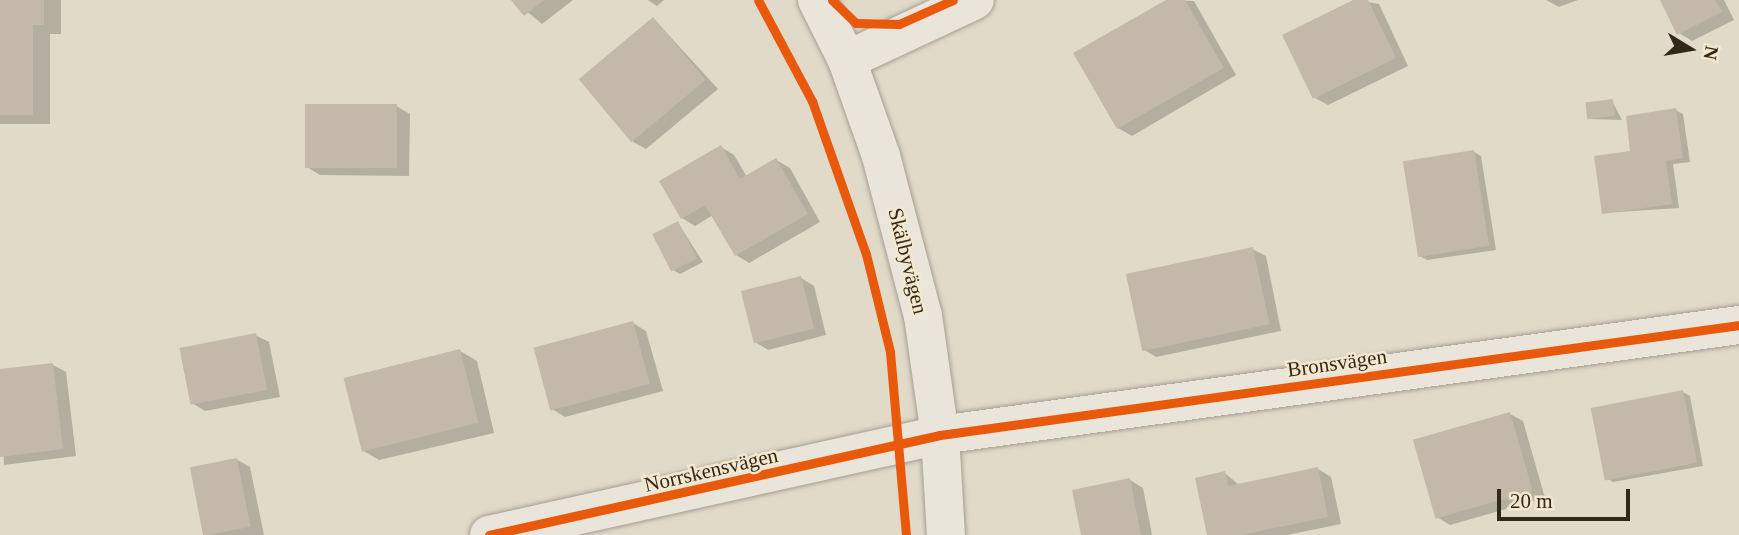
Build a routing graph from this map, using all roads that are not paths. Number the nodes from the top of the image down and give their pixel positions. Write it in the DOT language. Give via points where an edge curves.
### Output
graph roads {
  1 [pos="817,0"];
  2 [pos="975,0"];
  3 [pos="847,60"];
  4 [pos="1739,325"];
  5 [pos="940,435"];
  6 [pos="489,535"];
  7 [pos="946,535"];
  1 -- 3 [label="street, Skälbyvägen"];
  2 -- 3 [label="street"];
  3 -- 5 [label="street, Skälbyvägen" via="881,156 923,316"];
  4 -- 5 [label="street, Bronsvägen"];
  5 -- 6 [label="street, Norrskensvägen"];
  5 -- 7 [label="street, Skälbyvägen"];
}
